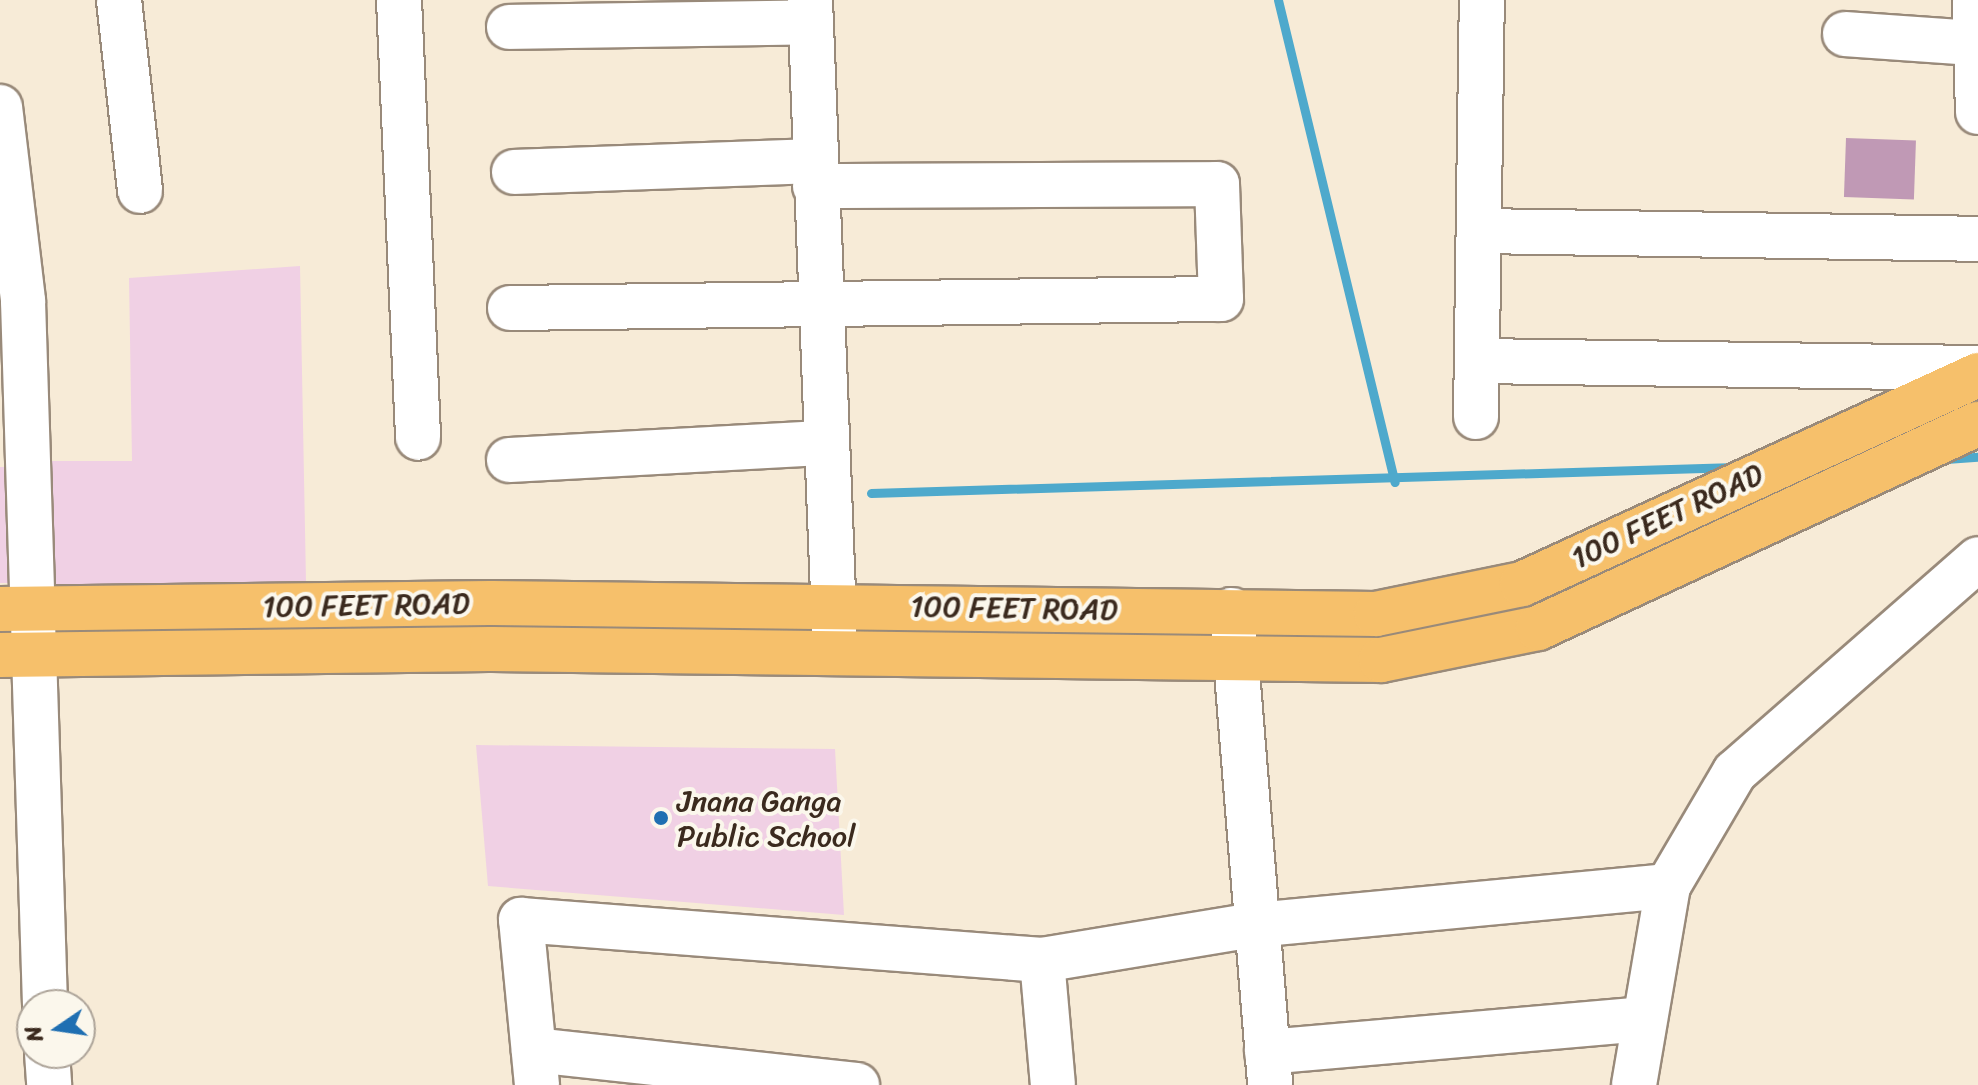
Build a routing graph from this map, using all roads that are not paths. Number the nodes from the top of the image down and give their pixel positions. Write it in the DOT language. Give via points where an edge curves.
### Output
graph roads {
  1 [pos="119,0"];
  2 [pos="399,0"];
  3 [pos="1482,0"];
  4 [pos="1975,0"];
  5 [pos="810,11"];
  6 [pos="509,27"];
  7 [pos="1845,34"];
  8 [pos="1973,43"];
  9 [pos="0,107"];
  10 [pos="1978,112"];
  11 [pos="514,172"];
  12 [pos="814,173"];
  13 [pos="140,191"];
  14 [pos="1479,231"];
  15 [pos="1978,239"];
  16 [pos="510,308"];
  17 [pos="817,308"];
  18 [pos="1477,361"];
  19 [pos="1978,368"];
  20 [pos="1978,375"];
  21 [pos="1476,417"];
  22 [pos="1978,424"];
  23 [pos="418,438"];
  24 [pos="823,443"];
  25 [pos="509,460"];
  26 [pos="1978,559"];
  27 [pos="833,607"];
  28 [pos="14,609"];
  29 [pos="1232,610"];
  30 [pos="836,653"];
  31 [pos="14,655"];
  32 [pos="1234,657"];
  33 [pos="1668,886"];
  34 [pos="1254,925"];
  35 [pos="1042,960"];
  36 [pos="44,989"];
  37 [pos="1644,1019"];
  38 [pos="535,1067"];
  39 [pos="1268,1069"];
  40 [pos="857,1085"];
  41 [pos="1053,1085"];
  42 [pos="1634,1085"];
  1 -- 13 [label="street"];
  2 -- 23 [label="street"];
  3 -- 14 [label="street"];
  4 -- 8 [label="street"];
  5 -- 6 [label="street"];
  5 -- 12 [label="street"];
  7 -- 8 [label="street"];
  8 -- 10 [label="street"];
  9 -- 28 [label="street" via="23,301"];
  11 -- 12 [label="street"];
  12 -- 17 [label="street"];
  12 -- 17 [label="street" via="1217,184 1221,299"];
  14 -- 15 [label="street"];
  14 -- 18 [label="street"];
  16 -- 17 [label="street"];
  17 -- 24 [label="street"];
  18 -- 19 [label="street"];
  18 -- 21 [label="street"];
  20 -- 29 [label="main road, 100 FEET ROAD" via="1522,584 1376,614"];
  22 -- 32 [label="main road, 100 FEET ROAD" via="1538,628 1381,660"];
  24 -- 25 [label="street"];
  24 -- 27 [label="street"];
  26 -- 33 [label="street" via="1735,772"];
  27 -- 28 [label="main road, 100 FEET ROAD"];
  27 -- 29 [label="main road, 100 FEET ROAD"];
  27 -- 30 [label="street"];
  28 -- 31 [label="street"];
  29 -- 32 [label="street"];
  30 -- 31 [label="main road, 100 FEET ROAD"];
  30 -- 32 [label="main road, 100 FEET ROAD"];
  31 -- 36 [label="street"];
  32 -- 34 [label="street"];
  33 -- 34 [label="street"];
  33 -- 37 [label="street"];
  34 -- 35 [label="street"];
  34 -- 39 [label="street"];
  35 -- 38 [label="street" via="521,920"];
  35 -- 41 [label="street"];
  37 -- 39 [label="street"];
  37 -- 42 [label="street"];
  38 -- 40 [label="street"];
}
